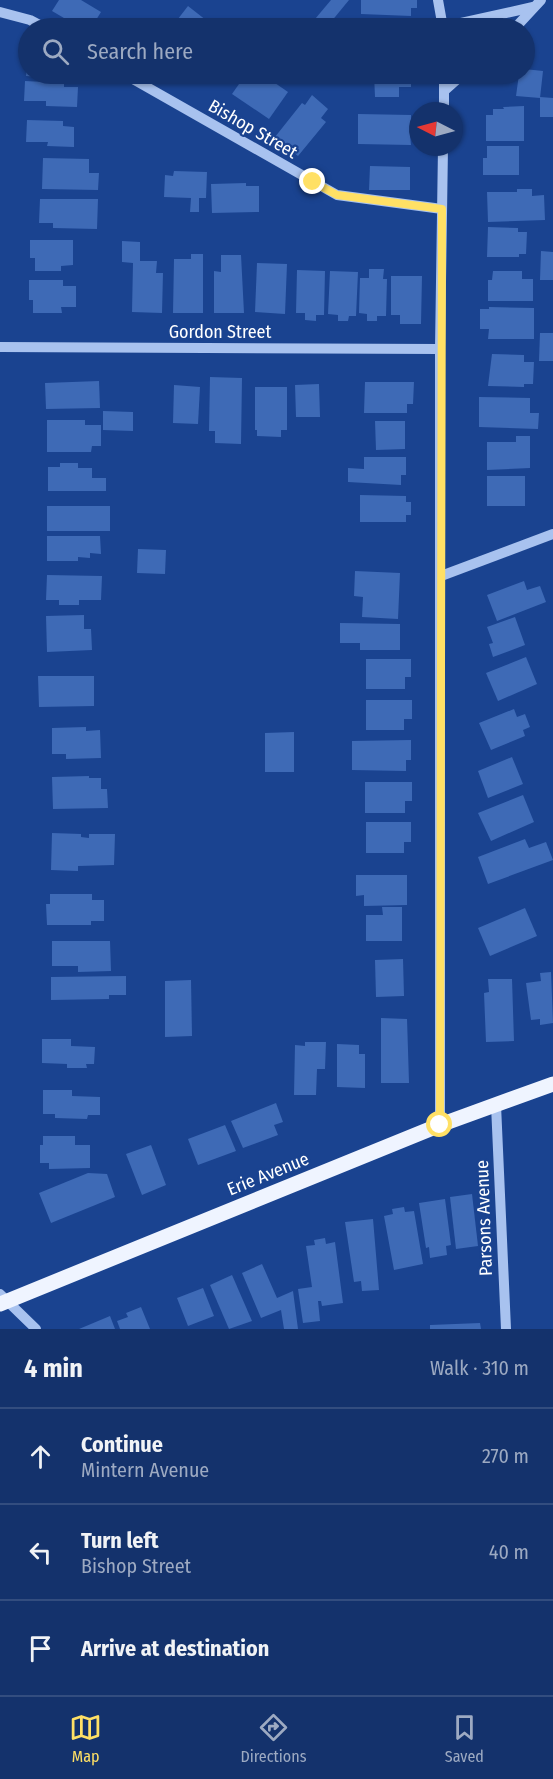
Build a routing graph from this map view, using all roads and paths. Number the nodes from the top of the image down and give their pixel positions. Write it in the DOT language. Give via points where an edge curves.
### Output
graph roads {
  1 [pos="438,0"];
  2 [pos="537,4"];
  3 [pos="0,12"];
  4 [pos="22,18"];
  5 [pos="441,18"];
  6 [pos="482,18"];
  7 [pos="524,18"];
  8 [pos="142,84"];
  9 [pos="444,84"];
  10 [pos="452,84"];
  11 [pos="444,91"];
  12 [pos="444,102"];
  13 [pos="443,156"];
  14 [pos="442,209"];
  15 [pos="0,347"];
  16 [pos="440,349"];
  17 [pos="553,534"];
  18 [pos="441,576"];
  19 [pos="553,1084"];
  20 [pos="496,1105"];
  21 [pos="440,1125"];
  22 [pos="2,1300"];
  23 [pos="36,1329"];
  24 [pos="506,1329"];
  1 -- 5 [label="street"];
  2 -- 6 [label="street"];
  2 -- 7 [label="street"];
  3 -- 4 [label="street"];
  8 -- 14 [label="street, Bishop Street" via="337,195"];
  9 -- 11 [label="street"];
  10 -- 11 [label="street"];
  11 -- 12 [label="street"];
  13 -- 14 [label="street"];
  14 -- 16 [label="street"];
  15 -- 16 [label="street, Gordon Street"];
  16 -- 18 [label="street"];
  17 -- 18 [label="street"];
  18 -- 21 [label="street"];
  19 -- 20 [label="main road, Erie Avenue"];
  20 -- 21 [label="main road, Erie Avenue"];
  20 -- 24 [label="street, Parsons Avenue"];
  21 -- 22 [label="main road, Erie Avenue"];
  22 -- 23 [label="street"];
}
